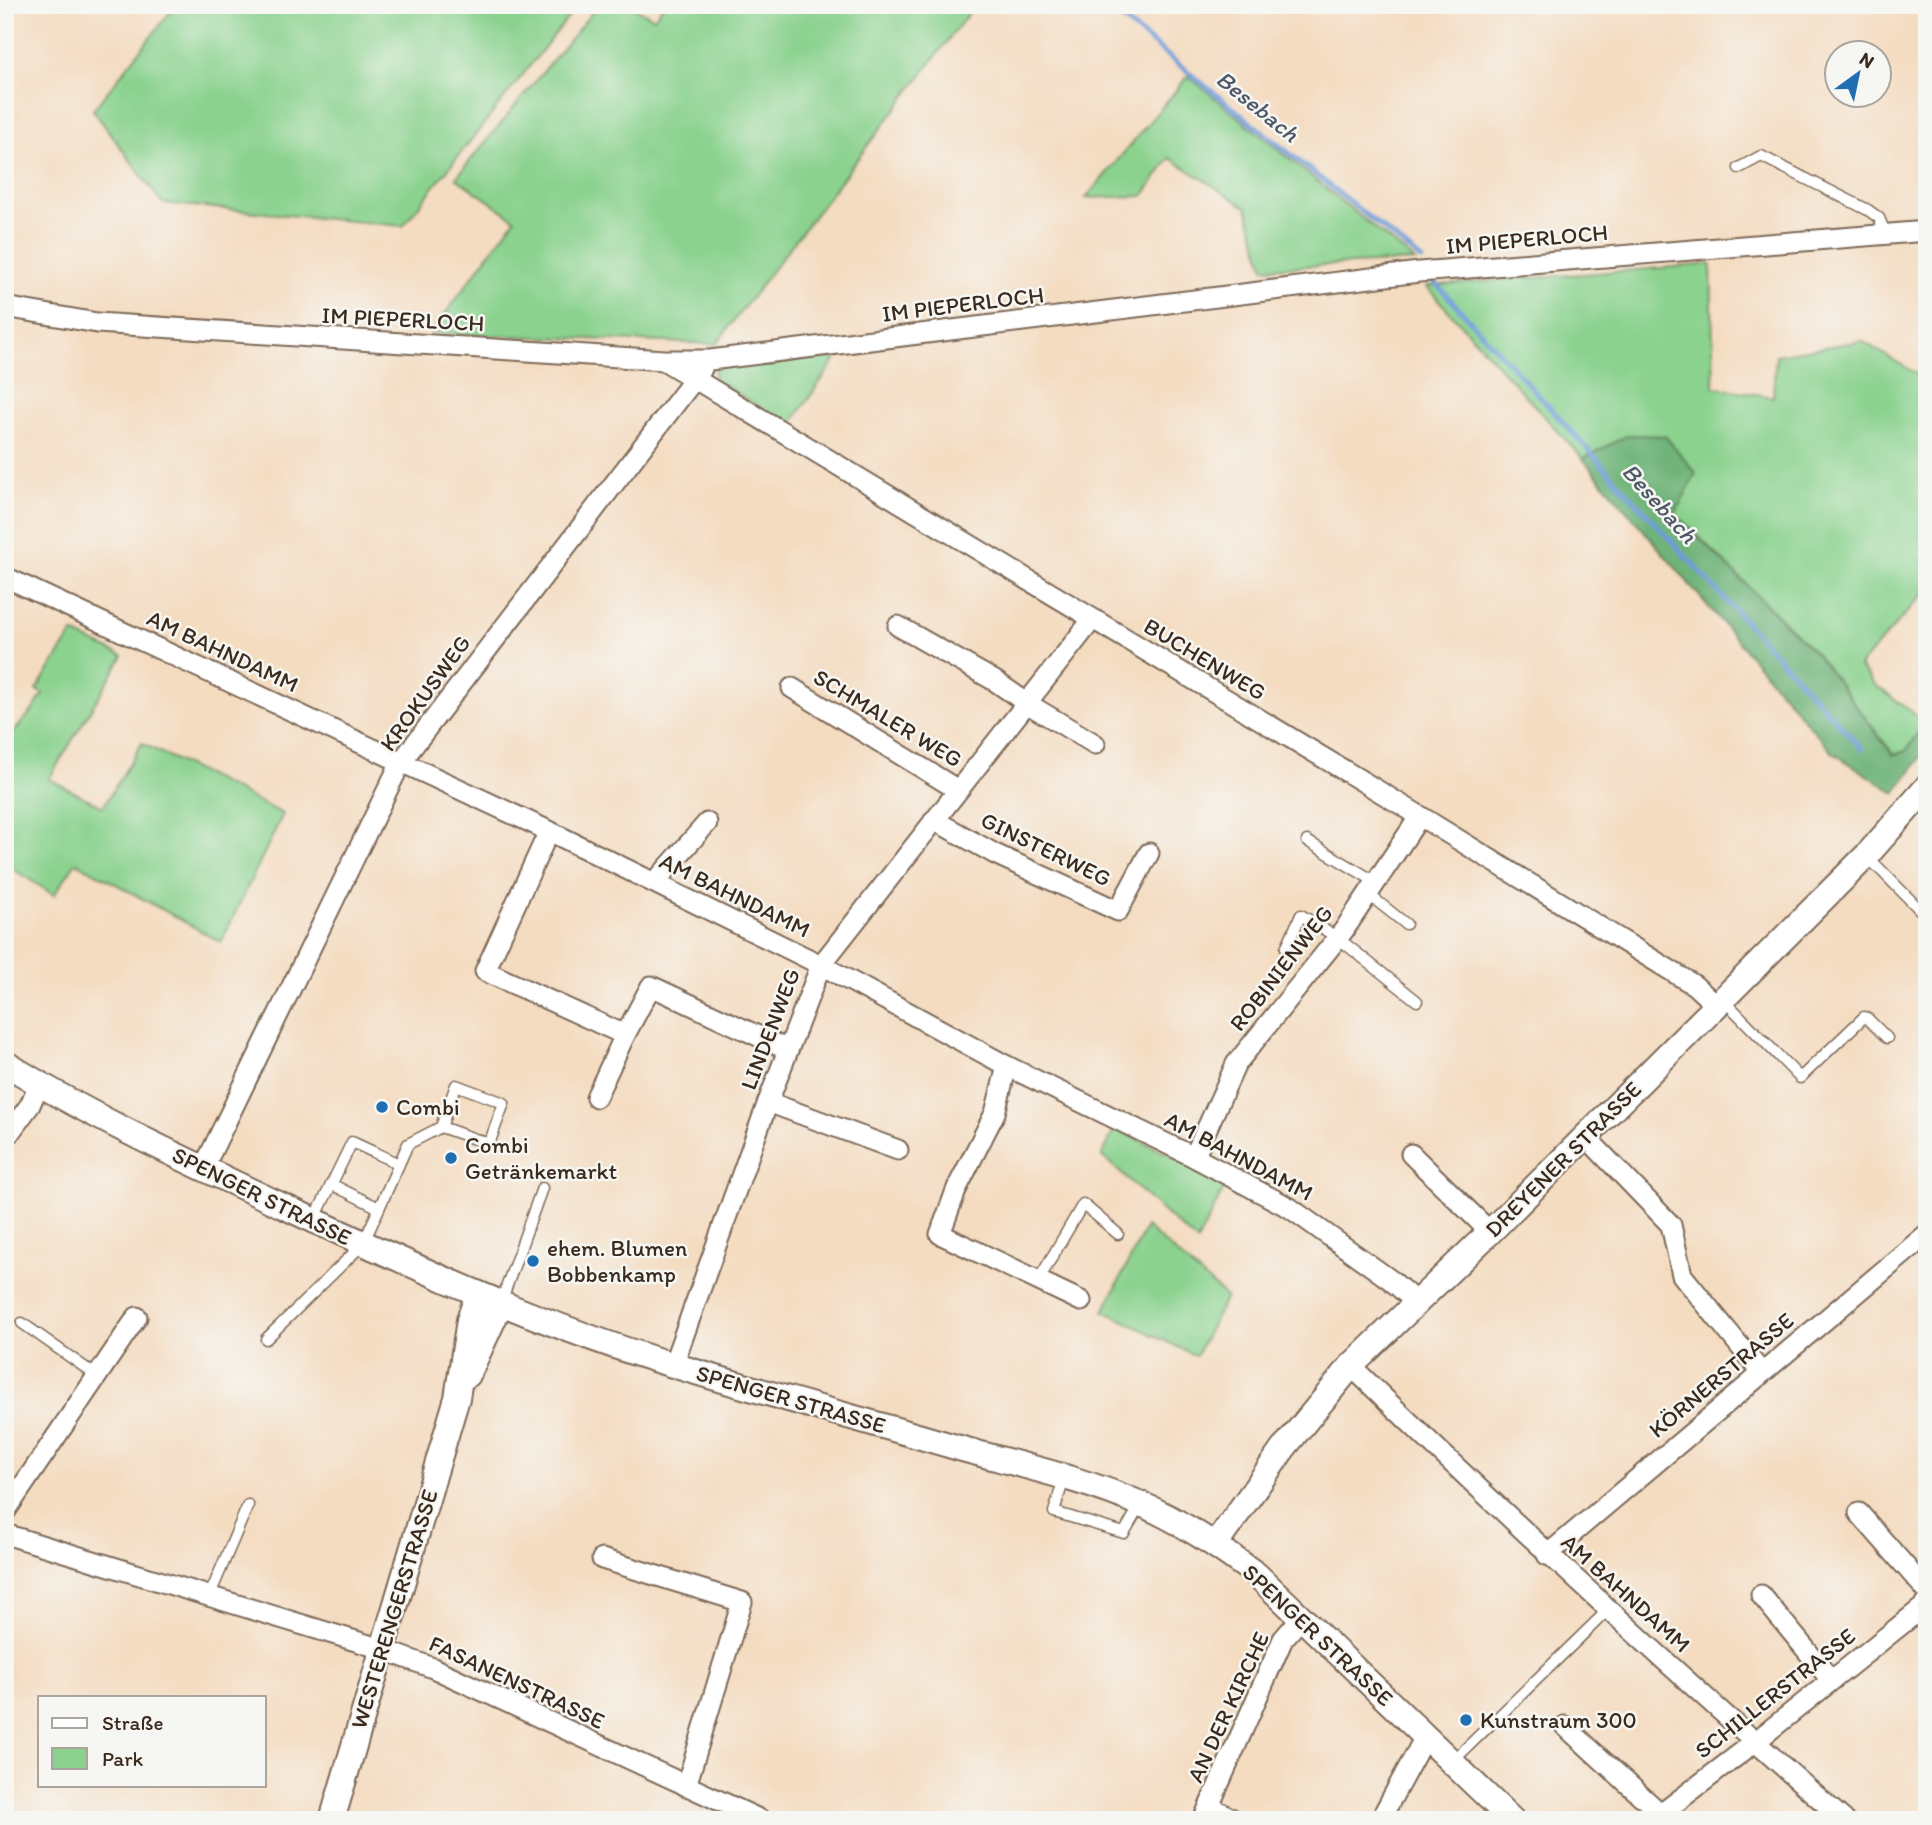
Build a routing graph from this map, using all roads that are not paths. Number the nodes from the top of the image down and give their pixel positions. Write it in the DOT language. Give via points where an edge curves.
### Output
graph roads {
  1 [pos="1739,167"];
  2 [pos="1927,231"];
  3 [pos="1886,235"];
  4 [pos="5,307"];
  5 [pos="664,360"];
  6 [pos="710,360"];
  7 [pos="696,378"];
  8 [pos="5,577"];
  9 [pos="1092,620"];
  10 [pos="898,626"];
  11 [pos="792,688"];
  12 [pos="1028,704"];
  13 [pos="1095,744"];
  14 [pos="401,762"];
  15 [pos="958,790"];
  16 [pos="1925,793"];
  17 [pos="1420,816"];
  18 [pos="934,820"];
  19 [pos="707,822"];
  20 [pos="549,831"];
  21 [pos="1307,841"];
  22 [pos="1150,853"];
  23 [pos="1867,855"];
  24 [pos="655,882"];
  25 [pos="1372,888"];
  26 [pos="1927,917"];
  27 [pos="1406,923"];
  28 [pos="1338,938"];
  29 [pos="1286,948"];
  30 [pos="821,965"];
  31 [pos="1417,1001"];
  32 [pos="1720,1003"];
  33 [pos="625,1035"];
  34 [pos="1887,1038"];
  35 [pos="788,1050"];
  36 [pos="5,1063"];
  37 [pos="1007,1066"];
  38 [pos="39,1084"];
  39 [pos="596,1097"];
  40 [pos="768,1102"];
  41 [pos="441,1127"];
  42 [pos="1586,1137"];
  43 [pos="5,1139"];
  44 [pos="898,1150"];
  45 [pos="1411,1154"];
  46 [pos="1194,1157"];
  47 [pos="399,1164"];
  48 [pos="203,1169"];
  49 [pos="331,1184"];
  50 [pos="542,1188"];
  51 [pos="379,1208"];
  52 [pos="314,1220"];
  53 [pos="1490,1233"];
  54 [pos="1118,1234"];
  55 [pos="1927,1234"];
  56 [pos="363,1244"];
  57 [pos="1038,1281"];
  58 [pos="490,1298"];
  59 [pos="1081,1301"];
  60 [pos="1417,1303"];
  61 [pos="137,1317"];
  62 [pos="22,1323"];
  63 [pos="266,1339"];
  64 [pos="673,1365"];
  65 [pos="1351,1366"];
  66 [pos="1760,1373"];
  67 [pos="97,1376"];
  68 [pos="1064,1477"];
  69 [pos="1141,1504"];
  70 [pos="248,1505"];
  71 [pos="5,1512"];
  72 [pos="1859,1513"];
  73 [pos="5,1534"];
  74 [pos="1216,1544"];
  75 [pos="1547,1555"];
  76 [pos="602,1559"];
  77 [pos="1927,1591"];
  78 [pos="1761,1595"];
  79 [pos="209,1597"];
  80 [pos="1927,1604"];
  81 [pos="1608,1610"];
  82 [pos="1301,1617"];
  83 [pos="382,1649"];
  84 [pos="1831,1680"];
  85 [pos="1565,1726"];
  86 [pos="1426,1735"];
  87 [pos="1755,1742"];
  88 [pos="1452,1761"];
  89 [pos="686,1786"];
  90 [pos="1207,1811"];
  91 [pos="1657,1817"];
  92 [pos="332,1820"];
  93 [pos="761,1820"];
  94 [pos="1245,1820"];
  95 [pos="1380,1820"];
  96 [pos="1513,1820"];
  97 [pos="1844,1820"];
  1 -- 3 [label="lane" via="1761,156 1868,210 1879,218"];
  2 -- 3 [label="street, IM PIEPERLOCH"];
  3 -- 6 [label="street, IM PIEPERLOCH" via="1419,272"];
  4 -- 5 [label="street, IM PIEPERLOCH" via="97,323"];
  5 -- 6 [label="street, IM PIEPERLOCH"];
  5 -- 7 [label="street, BUCHENWEG"];
  6 -- 7 [label="street, KROKUSWEG"];
  7 -- 9 [label="street, BUCHENWEG"];
  7 -- 14 [label="street, KROKUSWEG"];
  8 -- 14 [label="street, AM BAHNDAMM"];
  9 -- 12 [label="street, LINDENWEG"];
  9 -- 17 [label="street, BUCHENWEG"];
  10 -- 12 [label="street"];
  11 -- 15 [label="street, SCHMALER WEG"];
  12 -- 13 [label="street"];
  12 -- 15 [label="street, LINDENWEG"];
  14 -- 20 [label="street, AM BAHNDAMM"];
  14 -- 48 [label="street, KROKUSWEG"];
  15 -- 18 [label="street, LINDENWEG"];
  16 -- 23 [label="street, DREYENER STRASSE"];
  17 -- 25 [label="street, ROBINIENWEG"];
  17 -- 32 [label="street, BUCHENWEG"];
  18 -- 22 [label="street, GINSTERWEG" via="1118,911"];
  18 -- 30 [label="street, LINDENWEG"];
  19 -- 24 [label="street"];
  20 -- 24 [label="street, AM BAHNDAMM"];
  20 -- 33 [label="street" via="485,971"];
  21 -- 25 [label="lane"];
  23 -- 26 [label="lane"];
  23 -- 32 [label="street, DREYENER STRASSE"];
  24 -- 30 [label="street, AM BAHNDAMM"];
  25 -- 27 [label="lane"];
  25 -- 28 [label="street, ROBINIENWEG"];
  28 -- 29 [label="lane" via="1301,915"];
  28 -- 31 [label="lane"];
  28 -- 46 [label="street, ROBINIENWEG" via="1236,1064"];
  30 -- 35 [label="street, LINDENWEG"];
  30 -- 37 [label="street, AM BAHNDAMM"];
  32 -- 34 [label="lane" via="1800,1078 1864,1017"];
  32 -- 42 [label="street, DREYENER STRASSE"];
  33 -- 35 [label="street" via="651,986"];
  33 -- 39 [label="street"];
  35 -- 40 [label="street, LINDENWEG"];
  36 -- 38 [label="street, SPENGER STRASSE"];
  37 -- 46 [label="street, AM BAHNDAMM"];
  37 -- 57 [label="street" via="995,1113 957,1188 940,1234"];
  38 -- 43 [label="street"];
  38 -- 48 [label="street, SPENGER STRASSE"];
  40 -- 44 [label="street"];
  40 -- 64 [label="street, LINDENWEG"];
  41 -- 41 [label="lane" via="489,1144 504,1102 456,1085"];
  41 -- 47 [label="lane" via="408,1144"];
  42 -- 53 [label="street, DREYENER STRASSE"];
  42 -- 66 [label="street" via="1671,1225 1682,1275"];
  45 -- 53 [label="street"];
  46 -- 60 [label="street, AM BAHNDAMM" via="1290,1208"];
  47 -- 49 [label="lane" via="352,1142"];
  47 -- 51 [label="lane"];
  48 -- 52 [label="street, SPENGER STRASSE"];
  49 -- 51 [label="lane"];
  49 -- 52 [label="lane"];
  50 -- 58 [label="lane"];
  51 -- 56 [label="lane"];
  52 -- 56 [label="street, SPENGER STRASSE"];
  53 -- 60 [label="street, DREYENER STRASSE"];
  54 -- 57 [label="lane" via="1083,1204"];
  55 -- 66 [label="street, KÖRNERSTRASSE"];
  56 -- 58 [label="street, SPENGER STRASSE"];
  56 -- 63 [label="lane"];
  57 -- 59 [label="street"];
  58 -- 64 [label="street, SPENGER STRASSE"];
  58 -- 83 [label="street, WESTERENGERSTRASSE" via="469,1320 457,1398"];
  60 -- 65 [label="street, DREYENER STRASSE"];
  61 -- 67 [label="street"];
  62 -- 67 [label="lane"];
  64 -- 68 [label="street, SPENGER STRASSE"];
  65 -- 74 [label="street, DREYENER STRASSE" via="1283,1449"];
  65 -- 75 [label="street, AM BAHNDAMM"];
  66 -- 75 [label="street, KÖRNERSTRASSE"];
  67 -- 71 [label="street"];
  68 -- 69 [label="street, SPENGER STRASSE"];
  68 -- 69 [label="lane" via="1054,1512 1124,1533"];
  69 -- 74 [label="street, SPENGER STRASSE"];
  70 -- 79 [label="lane"];
  72 -- 77 [label="street"];
  73 -- 79 [label="street, FASANENSTRASSE"];
  74 -- 82 [label="street, SPENGER STRASSE"];
  75 -- 81 [label="street, AM BAHNDAMM"];
  76 -- 89 [label="street" via="742,1602"];
  78 -- 84 [label="street"];
  79 -- 83 [label="street, FASANENSTRASSE"];
  80 -- 84 [label="street, SCHILLERSTRASSE"];
  81 -- 87 [label="street, AM BAHNDAMM"];
  81 -- 88 [label="lane"];
  82 -- 86 [label="street, SPENGER STRASSE"];
  82 -- 90 [label="street, AN DER KIRCHE" via="1283,1639"];
  83 -- 89 [label="street, FASANENSTRASSE" via="433,1668"];
  83 -- 92 [label="street, WESTERENGERSTRASSE"];
  84 -- 87 [label="street, SCHILLERSTRASSE"];
  85 -- 91 [label="street"];
  86 -- 88 [label="street, SPENGER STRASSE"];
  86 -- 95 [label="street"];
  87 -- 91 [label="street, SCHILLERSTRASSE"];
  87 -- 97 [label="street, AM BAHNDAMM"];
  88 -- 96 [label="street, SPENGER STRASSE"];
  89 -- 93 [label="street, FASANENSTRASSE"];
  90 -- 94 [label="lane"];
}
